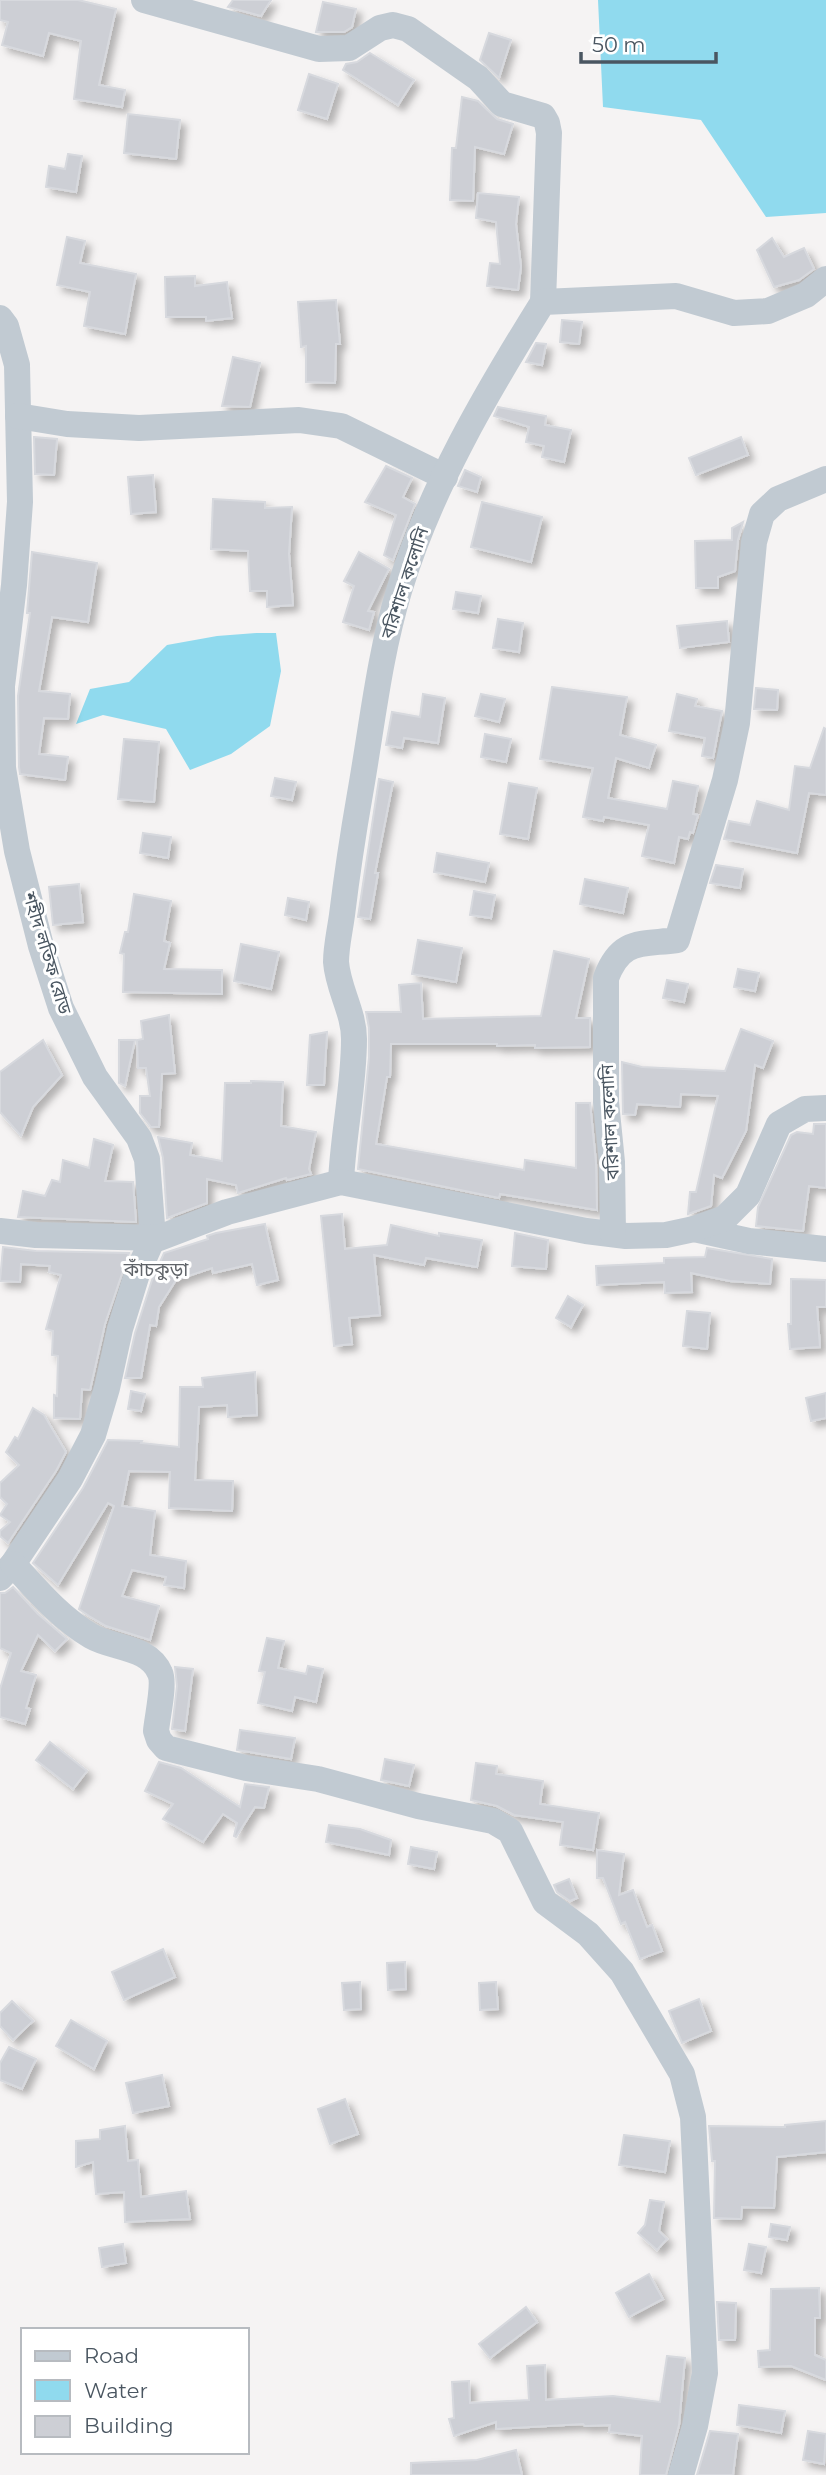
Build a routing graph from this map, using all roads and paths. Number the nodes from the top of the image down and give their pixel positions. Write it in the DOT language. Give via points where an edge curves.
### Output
graph roads {
  1 [pos="144,0"];
  2 [pos="826,279"];
  3 [pos="543,302"];
  4 [pos="0,318"];
  5 [pos="18,416"];
  6 [pos="445,477"];
  7 [pos="826,480"];
  8 [pos="826,1108"];
  9 [pos="341,1182"];
  10 [pos="694,1229"];
  11 [pos="0,1231"];
  12 [pos="613,1234"];
  13 [pos="153,1238"];
  14 [pos="826,1249"];
  15 [pos="6,1571"];
  16 [pos="681,2475"];
  1 -- 3 [label="street" via="319,50 349,48 380,28 408,29 478,78 502,104 543,116 549,133"];
  2 -- 3 [label="street" via="806,295 768,311 734,313 676,296"];
  3 -- 6 [label="street, বরিশাল কলোনি" via="494,381"];
  4 -- 5 [label="street, শহীদ লতিফ রোড" via="17,365"];
  5 -- 6 [label="street" via="139,428 299,420 341,426"];
  5 -- 13 [label="street, শহীদ লতিফ রোড" via="20,502 2,686 5,780 17,851 61,1008 95,1077 139,1138 147,1159"];
  6 -- 9 [label="street, বরিশাল কলোনি" via="418,538 386,640 349,859 336,961 354,1039"];
  7 -- 12 [label="street, বরিশাল কলোনি" via="778,499 762,514 754,542 737,723 677,940 623,949 607,978 606,1102 614,1186"];
  8 -- 10 [label="street" via="805,1109 779,1124 748,1195 725,1218"];
  9 -- 12 [label="street"];
  9 -- 13 [label="street" via="228,1212"];
  10 -- 12 [label="street" via="666,1235"];
  10 -- 14 [label="street" via="749,1241"];
  11 -- 13 [label="street"];
  13 -- 15 [label="street, শহীদ লতিফ রোড" via="137,1274 93,1435 70,1479"];
  15 -- 16 [label="street" via="92,1637 151,1660 161,1675 156,1731 166,1748 492,1821 510,1831 545,1902 588,1934 622,1972 682,2074 693,2117 705,2373"];
}
